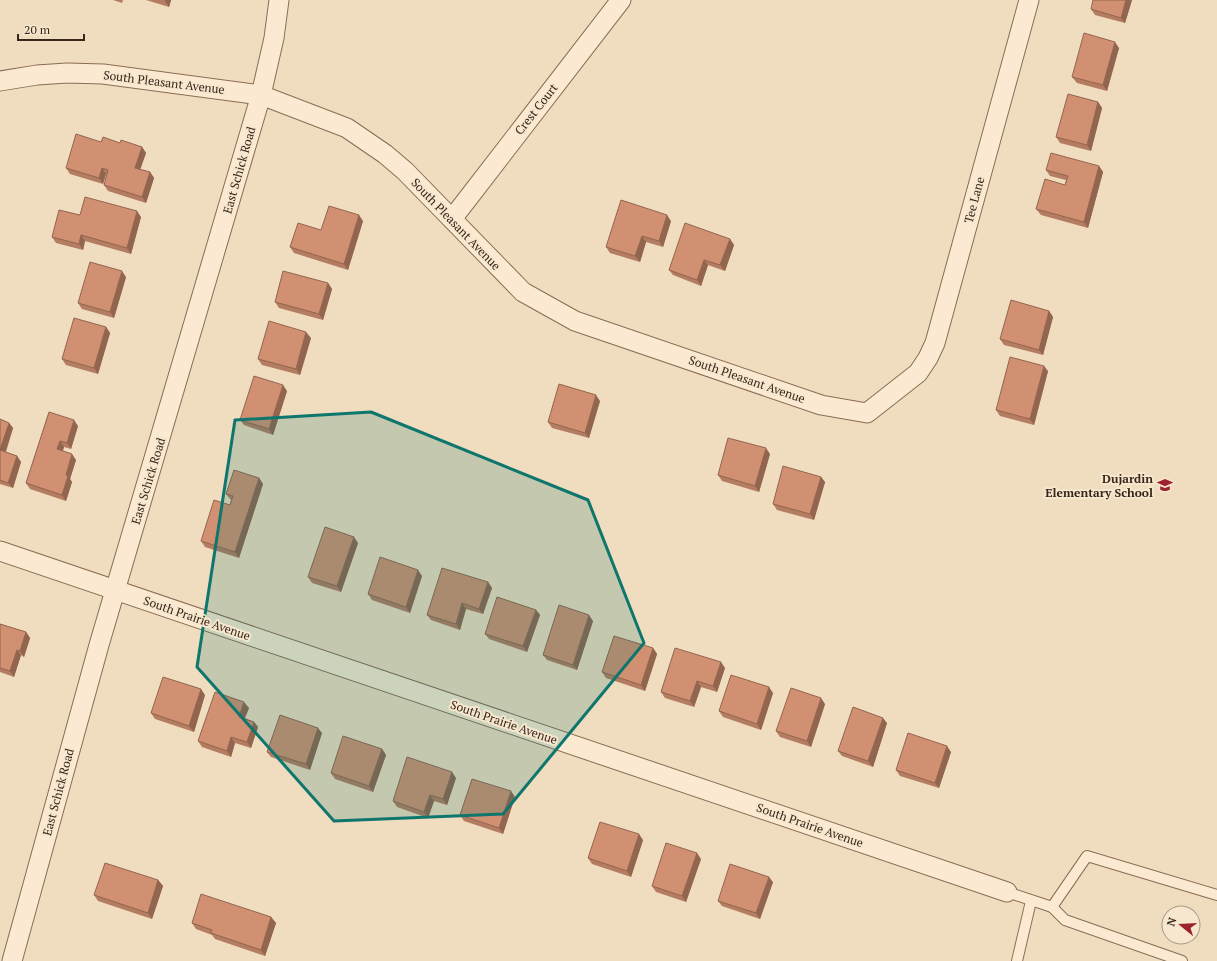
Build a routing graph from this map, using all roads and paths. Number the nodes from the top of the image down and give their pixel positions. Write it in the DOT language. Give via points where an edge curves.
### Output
graph roads {
  1 [pos="279,0"];
  2 [pos="621,0"];
  3 [pos="1030,0"];
  4 [pos="0,81"];
  5 [pos="261,95"];
  6 [pos="452,219"];
  7 [pos="899,388"];
  8 [pos="0,551"];
  9 [pos="115,590"];
  10 [pos="1007,892"];
  11 [pos="1217,895"];
  12 [pos="1032,900"];
  13 [pos="1052,907"];
  14 [pos="12,961"];
  15 [pos="1017,961"];
  16 [pos="1182,961"];
  1 -- 5 [label="street, East Schick Road" via="274,38"];
  2 -- 6 [label="street, Crest Court"];
  3 -- 7 [label="street, Tee Lane" via="935,343 918,373"];
  4 -- 5 [label="street, South Pleasant Avenue" via="37,75 103,74"];
  5 -- 6 [label="street, South Pleasant Avenue" via="346,128 405,171"];
  5 -- 9 [label="street, East Schick Road"];
  6 -- 7 [label="street, South Pleasant Avenue" via="523,292 575,321 821,405 867,412"];
  8 -- 9 [label="street, South Prairie Avenue"];
  9 -- 10 [label="street, South Prairie Avenue"];
  9 -- 14 [label="street, East Schick Road"];
  10 -- 12 [label="lane"];
  11 -- 13 [label="lane" via="1087,856"];
  12 -- 13 [label="lane"];
  12 -- 15 [label="lane"];
  13 -- 16 [label="lane" via="1066,920"];
}
